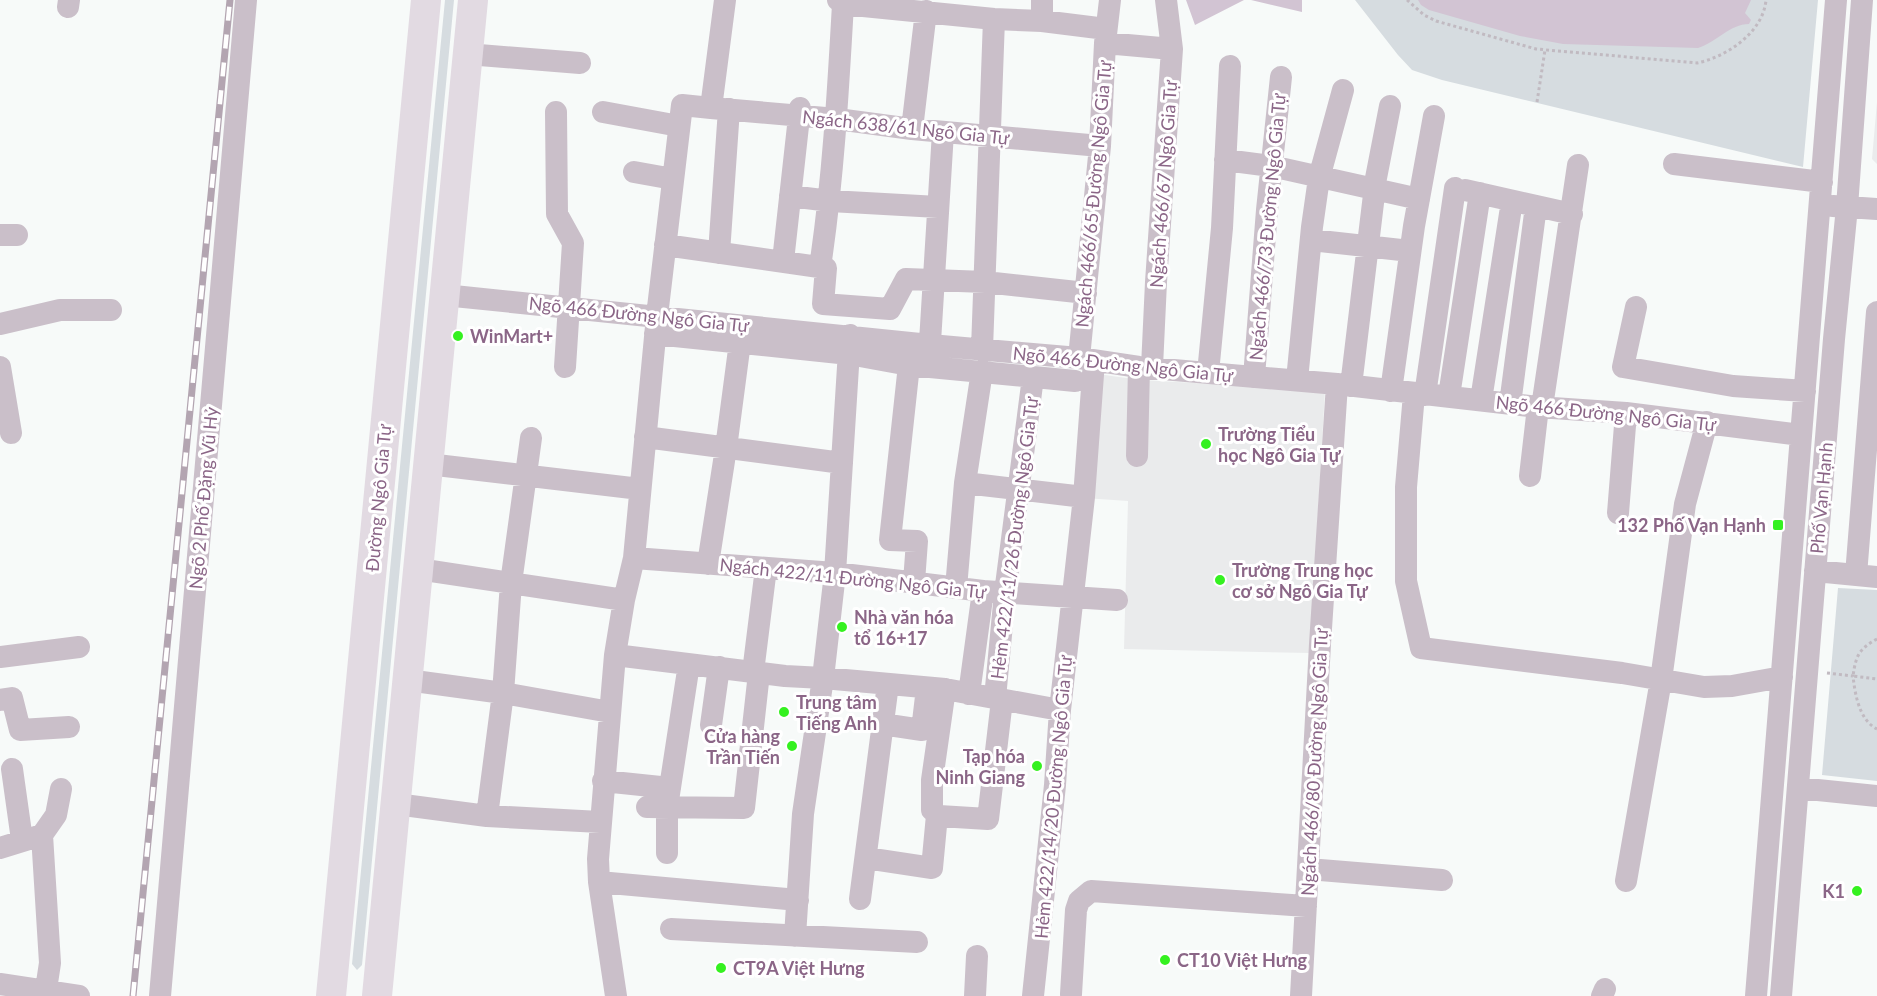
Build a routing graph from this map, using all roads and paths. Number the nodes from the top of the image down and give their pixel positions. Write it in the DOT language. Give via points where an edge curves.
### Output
graph roads {
  1 [pos="246,0"];
  2 [pos="426,0"];
  3 [pos="473,0"];
  4 [pos="725,0"];
  5 [pos="1110,0"];
  6 [pos="1167,0"];
  7 [pos="1407,0"];
  8 [pos="1766,0"];
  9 [pos="1836,0"];
  10 [pos="841,2"];
  11 [pos="1866,6"];
  12 [pos="926,11"];
  13 [pos="1042,11"];
  14 [pos="994,19"];
  15 [pos="1106,36"];
  16 [pos="1172,49"];
  17 [pos="1545,50"];
  18 [pos="467,54"];
  19 [pos="580,63"];
  20 [pos="1230,66"];
  21 [pos="1281,76"];
  22 [pos="1343,90"];
  23 [pos="1537,102"];
  24 [pos="717,106"];
  25 [pos="1390,106"];
  26 [pos="556,112"];
  27 [pos="603,112"];
  28 [pos="814,113"];
  29 [pos="1434,116"];
  30 [pos="679,126"];
  31 [pos="912,129"];
  32 [pos="943,132"];
  33 [pos="990,136"];
  34 [pos="1100,146"];
  35 [pos="1225,160"];
  36 [pos="1674,164"];
  37 [pos="1271,165"];
  38 [pos="1578,165"];
  39 [pos="634,172"];
  40 [pos="673,178"];
  41 [pos="1319,178"];
  42 [pos="1822,182"];
  43 [pos="1375,188"];
  44 [pos="1455,188"];
  45 [pos="1420,190"];
  46 [pos="1479,193"];
  47 [pos="790,196"];
  48 [pos="830,201"];
  49 [pos="1512,201"];
  50 [pos="1820,205"];
  51 [pos="1536,206"];
  52 [pos="938,207"];
  53 [pos="1847,207"];
  54 [pos="1877,209"];
  55 [pos="1572,214"];
  56 [pos="1311,240"];
  57 [pos="665,245"];
  58 [pos="1368,245"];
  59 [pos="1410,251"];
  60 [pos="718,253"];
  61 [pos="783,261"];
  62 [pos="820,267"];
  63 [pos="934,279"];
  64 [pos="985,282"];
  65 [pos="1086,293"];
  66 [pos="444,294"];
  67 [pos="569,307"];
  68 [pos="1636,307"];
  69 [pos="111,310"];
  70 [pos="1877,312"];
  71 [pos="0,324"];
  72 [pos="656,325"];
  73 [pos="740,342"];
  74 [pos="1876,342"];
  75 [pos="850,345"];
  76 [pos="923,359"];
  77 [pos="1086,359"];
  78 [pos="982,360"];
  79 [pos="0,367"];
  80 [pos="1146,367"];
  81 [pos="565,368"];
  82 [pos="1208,373"];
  83 [pos="1034,377"];
  84 [pos="1254,377"];
  85 [pos="1297,380"];
  86 [pos="1075,381"];
  87 [pos="1344,385"];
  88 [pos="1391,391"];
  89 [pos="1805,392"];
  90 [pos="1420,394"];
  91 [pos="1449,396"];
  92 [pos="1481,400"];
  93 [pos="1510,404"];
  94 [pos="1540,407"];
  95 [pos="1626,413"];
  96 [pos="1707,422"];
  97 [pos="11,433"];
  98 [pos="1801,435"];
  99 [pos="645,437"];
  100 [pos="531,438"];
  101 [pos="726,448"];
  102 [pos="1137,456"];
  103 [pos="1871,462"];
  104 [pos="842,463"];
  105 [pos="428,464"];
  106 [pos="526,475"];
  107 [pos="1530,476"];
  108 [pos="965,483"];
  109 [pos="640,489"];
  110 [pos="1020,489"];
  111 [pos="1084,498"];
  112 [pos="1618,513"];
  113 [pos="634,558"];
  114 [pos="708,564"];
  115 [pos="766,568"];
  116 [pos="418,569"];
  117 [pos="1815,571"];
  118 [pos="835,573"];
  119 [pos="1867,576"];
  120 [pos="914,582"];
  121 [pos="511,583"];
  122 [pos="956,588"];
  123 [pos="994,592"];
  124 [pos="1073,597"];
  125 [pos="624,600"];
  126 [pos="1117,600"];
  127 [pos="1877,639"];
  128 [pos="79,647"];
  129 [pos="615,655"];
  130 [pos="0,657"];
  131 [pos="689,663"];
  132 [pos="719,667"];
  133 [pos="1807,671"];
  134 [pos="756,672"];
  135 [pos="1853,676"];
  136 [pos="1782,677"];
  137 [pos="823,678"];
  138 [pos="1877,679"];
  139 [pos="407,680"];
  140 [pos="1661,680"];
  141 [pos="888,684"];
  142 [pos="936,689"];
  143 [pos="503,693"];
  144 [pos="969,694"];
  145 [pos="998,699"];
  146 [pos="0,700"];
  147 [pos="1060,710"];
  148 [pos="610,712"];
  149 [pos="882,724"];
  150 [pos="711,725"];
  151 [pos="69,727"];
  152 [pos="1877,729"];
  153 [pos="12,769"];
  154 [pos="603,781"];
  155 [pos="1798,788"];
  156 [pos="61,789"];
  157 [pos="1877,796"];
  158 [pos="662,801"];
  159 [pos="396,804"];
  160 [pos="935,813"];
  161 [pos="487,816"];
  162 [pos="600,822"];
  163 [pos="32,837"];
  164 [pos="0,848"];
  165 [pos="667,853"];
  166 [pos="866,858"];
  167 [pos="1308,869"];
  168 [pos="1442,880"];
  169 [pos="1626,881"];
  170 [pos="599,882"];
  171 [pos="760,897"];
  172 [pos="860,899"];
  173 [pos="798,900"];
  174 [pos="1306,906"];
  175 [pos="671,928"];
  176 [pos="756,934"];
  177 [pos="795,936"];
  178 [pos="916,942"];
  179 [pos="977,956"];
  180 [pos="0,984"];
  181 [pos="46,993"];
  182 [pos="1071,994"];
  183 [pos="79,996"];
  184 [pos="160,996"];
  185 [pos="331,996"];
  186 [pos="377,996"];
  187 [pos="616,996"];
  188 [pos="975,996"];
  189 [pos="1033,996"];
  190 [pos="1301,996"];
  191 [pos="1756,996"];
  192 [pos="1781,996"];
  1 -- 184 [label="street, Ngõ 2 Phố Đặng Vũ Hỷ"];
  2 -- 185 [label="main road, Đường Ngô Gia Tự"];
  3 -- 18 [label="main road"];
  4 -- 24 [label="street"];
  5 -- 15 [label="street, Ngách 466/65 Đường Ngô Gia Tự"];
  6 -- 16 [label="street, Ngách 466/67 Ngô Gia Tự"];
  7 -- 17 [label="path" via="1436,21"];
  8 -- 17 [label="path" via="1752,30 1711,60 1696,63"];
  9 -- 42 [label="street, Phố Vạn Hạnh"];
  10 -- 12 [label="street"];
  10 -- 28 [label="street"];
  11 -- 53 [label="street, Phố Vạn Hạnh"];
  12 -- 14 [label="street"];
  12 -- 31 [label="street"];
  13 -- 14 [label="street"];
  13 -- 15 [label="street"];
  14 -- 33 [label="street"];
  15 -- 16 [label="street"];
  15 -- 34 [label="street, Ngách 466/65 Đường Ngô Gia Tự"];
  16 -- 80 [label="street, Ngách 466/67 Ngô Gia Tự" via="1156,282"];
  17 -- 23 [label="path"];
  18 -- 19 [label="street"];
  18 -- 66 [label="main road"];
  20 -- 35 [label="street"];
  21 -- 37 [label="street, Ngách 466/73 Đường Ngô Gia Tự"];
  22 -- 41 [label="street"];
  24 -- 28 [label="street, Ngách 638/61 Ngô Gia Tự"];
  24 -- 30 [label="street, Ngách 638/61 Ngô Gia Tự" via="682,105"];
  24 -- 60 [label="street"];
  25 -- 43 [label="street, Ngách 466/80 Đường Ngô Gia Tự"];
  26 -- 67 [label="street" via="557,213 573,243"];
  27 -- 30 [label="street"];
  28 -- 31 [label="street, Ngách 638/61 Ngô Gia Tự"];
  28 -- 47 [label="street"];
  28 -- 48 [label="street"];
  29 -- 45 [label="street"];
  30 -- 40 [label="street"];
  31 -- 32 [label="street, Ngách 638/61 Ngô Gia Tự"];
  32 -- 33 [label="street, Ngách 638/61 Ngô Gia Tự"];
  32 -- 52 [label="street"];
  33 -- 34 [label="street, Ngách 638/61 Ngô Gia Tự"];
  33 -- 64 [label="street"];
  34 -- 65 [label="street, Ngách 466/65 Đường Ngô Gia Tự"];
  35 -- 37 [label="street"];
  35 -- 82 [label="street"];
  36 -- 42 [label="street"];
  37 -- 41 [label="street"];
  37 -- 84 [label="street, Ngách 466/73 Đường Ngô Gia Tự"];
  38 -- 55 [label="street"];
  39 -- 40 [label="street"];
  40 -- 57 [label="street"];
  41 -- 43 [label="street"];
  41 -- 56 [label="street"];
  42 -- 50 [label="street, Phố Vạn Hạnh"];
  43 -- 45 [label="street"];
  43 -- 58 [label="street, Ngách 466/80 Đường Ngô Gia Tự"];
  44 -- 45 [label="street"];
  44 -- 46 [label="street"];
  44 -- 90 [label="street"];
  45 -- 59 [label="street"];
  46 -- 49 [label="street"];
  46 -- 91 [label="street"];
  47 -- 48 [label="street"];
  47 -- 61 [label="street"];
  48 -- 52 [label="street"];
  48 -- 62 [label="street"];
  49 -- 51 [label="street"];
  49 -- 92 [label="street"];
  50 -- 53 [label="street"];
  50 -- 89 [label="street, Phố Vạn Hạnh"];
  51 -- 55 [label="street"];
  51 -- 93 [label="street"];
  52 -- 63 [label="street"];
  53 -- 54 [label="street"];
  53 -- 117 [label="street, Phố Vạn Hạnh"];
  55 -- 94 [label="street"];
  56 -- 58 [label="street"];
  56 -- 85 [label="street"];
  57 -- 60 [label="street"];
  57 -- 72 [label="street"];
  58 -- 59 [label="street"];
  58 -- 87 [label="street, Ngách 466/80 Đường Ngô Gia Tự"];
  59 -- 88 [label="street"];
  60 -- 61 [label="street"];
  61 -- 62 [label="street"];
  62 -- 63 [label="street" via="826,268 823,304 890,309 906,279"];
  63 -- 64 [label="street"];
  63 -- 76 [label="street"];
  64 -- 65 [label="street"];
  64 -- 78 [label="street"];
  65 -- 77 [label="street, Ngách 466/65 Đường Ngô Gia Tự"];
  66 -- 67 [label="street, Ngõ 466 Đường Ngô Gia Tự"];
  66 -- 105 [label="main road"];
  67 -- 72 [label="street, Ngõ 466 Đường Ngô Gia Tự"];
  67 -- 81 [label="street"];
  68 -- 89 [label="street" via="1623,367 1733,386"];
  69 -- 71 [label="street" via="60,310"];
  70 -- 74 [label="street"];
  72 -- 73 [label="street"];
  72 -- 75 [label="street, Ngõ 466 Đường Ngô Gia Tự"];
  72 -- 99 [label="street"];
  73 -- 75 [label="street"];
  73 -- 101 [label="street"];
  74 -- 103 [label="street"];
  75 -- 76 [label="street, Ngõ 466 Đường Ngô Gia Tự"];
  75 -- 104 [label="street"];
  76 -- 78 [label="street, Ngõ 466 Đường Ngô Gia Tự"];
  76 -- 120 [label="street" via="890,540 927,541"];
  77 -- 78 [label="street, Ngõ 466 Đường Ngô Gia Tự"];
  77 -- 80 [label="street, Ngõ 466 Đường Ngô Gia Tự"];
  77 -- 111 [label="street, Ngách 466/65 Đường Ngô Gia Tự"];
  78 -- 83 [label="street"];
  78 -- 108 [label="street"];
  79 -- 97 [label="street"];
  80 -- 82 [label="street, Ngõ 466 Đường Ngô Gia Tự"];
  80 -- 102 [label="street, Ngách 466/67 Ngô Gia Tự"];
  82 -- 84 [label="street, Ngõ 466 Đường Ngô Gia Tự"];
  83 -- 86 [label="street"];
  83 -- 110 [label="street, Hẻm 422/11/26 Đường Ngô Gia Tự"];
  84 -- 85 [label="street, Ngõ 466 Đường Ngô Gia Tự"];
  85 -- 87 [label="street, Ngõ 466 Đường Ngô Gia Tự"];
  87 -- 88 [label="street, Ngõ 466 Đường Ngô Gia Tự"];
  87 -- 167 [label="street, Ngách 466/80 Đường Ngô Gia Tự"];
  88 -- 90 [label="street, Ngõ 466 Đường Ngô Gia Tự"];
  89 -- 98 [label="street, Phố Vạn Hạnh"];
  90 -- 91 [label="street, Ngõ 466 Đường Ngô Gia Tự"];
  90 -- 140 [label="street" via="1406,487 1406,581 1420,648"];
  91 -- 92 [label="street, Ngõ 466 Đường Ngô Gia Tự"];
  92 -- 93 [label="street, Ngõ 466 Đường Ngô Gia Tự"];
  93 -- 94 [label="street, Ngõ 466 Đường Ngô Gia Tự"];
  94 -- 95 [label="street, Ngõ 466 Đường Ngô Gia Tự"];
  94 -- 107 [label="street"];
  95 -- 96 [label="street, Ngõ 466 Đường Ngô Gia Tự"];
  95 -- 112 [label="street"];
  96 -- 98 [label="street, Ngõ 466 Đường Ngô Gia Tự"];
  96 -- 140 [label="street" via="1685,504"];
  98 -- 136 [label="street, Phố Vạn Hạnh"];
  99 -- 101 [label="street"];
  99 -- 109 [label="street"];
  100 -- 106 [label="street"];
  101 -- 104 [label="street"];
  101 -- 114 [label="street"];
  103 -- 119 [label="street"];
  104 -- 118 [label="street"];
  105 -- 106 [label="street"];
  105 -- 116 [label="main road"];
  106 -- 109 [label="street"];
  106 -- 121 [label="street"];
  108 -- 110 [label="street"];
  108 -- 122 [label="street"];
  109 -- 113 [label="street"];
  110 -- 111 [label="street"];
  110 -- 123 [label="street, Hẻm 422/11/26 Đường Ngô Gia Tự"];
  111 -- 124 [label="street, Hẻm 422/14/20 Đường Ngô Gia Tự"];
  113 -- 114 [label="street, Ngách 422/11 Đường Ngô Gia Tự"];
  113 -- 125 [label="street"];
  114 -- 115 [label="street, Ngách 422/11 Đường Ngô Gia Tự"];
  115 -- 118 [label="street, Ngách 422/11 Đường Ngô Gia Tự"];
  115 -- 134 [label="street"];
  116 -- 121 [label="street"];
  116 -- 139 [label="main road"];
  117 -- 119 [label="street"];
  117 -- 133 [label="street, Phố Vạn Hạnh"];
  118 -- 120 [label="street, Ngách 422/11 Đường Ngô Gia Tự"];
  118 -- 137 [label="street"];
  120 -- 122 [label="street, Ngách 422/11 Đường Ngô Gia Tự"];
  121 -- 125 [label="street"];
  121 -- 143 [label="street"];
  122 -- 123 [label="street, Ngách 422/11 Đường Ngô Gia Tự"];
  123 -- 124 [label="street, Ngách 422/11 Đường Ngô Gia Tự"];
  123 -- 144 [label="street"];
  123 -- 145 [label="street, Hẻm 422/11/26 Đường Ngô Gia Tự"];
  124 -- 126 [label="street, Ngách 422/11 Đường Ngô Gia Tự"];
  124 -- 147 [label="street, Hẻm 422/14/20 Đường Ngô Gia Tự"];
  125 -- 129 [label="street"];
  127 -- 135 [label="path" via="1863,646"];
  128 -- 130 [label="street"];
  129 -- 131 [label="street"];
  129 -- 148 [label="street"];
  131 -- 132 [label="street"];
  131 -- 158 [label="street"];
  132 -- 134 [label="street"];
  132 -- 150 [label="street"];
  133 -- 135 [label="path"];
  133 -- 155 [label="street, Phố Vạn Hạnh"];
  134 -- 137 [label="street"];
  134 -- 158 [label="street" via="744,808"];
  135 -- 138 [label="path"];
  135 -- 152 [label="path" via="1855,699 1871,726"];
  136 -- 140 [label="street" via="1704,687"];
  136 -- 191 [label="street, Phố Vạn Hạnh"];
  137 -- 141 [label="street"];
  137 -- 173 [label="street" via="803,814"];
  139 -- 143 [label="street"];
  139 -- 159 [label="main road"];
  140 -- 169 [label="street"];
  141 -- 142 [label="street"];
  141 -- 149 [label="street"];
  142 -- 144 [label="street"];
  142 -- 149 [label="street" via="922,730"];
  142 -- 160 [label="street" via="932,780"];
  143 -- 148 [label="street"];
  143 -- 161 [label="street"];
  144 -- 145 [label="street"];
  145 -- 147 [label="street"];
  145 -- 160 [label="street, Hẻm 422/11/26 Đường Ngô Gia Tự" via="988,819"];
  146 -- 151 [label="street" via="12,698 20,730"];
  147 -- 189 [label="street, Hẻm 422/14/20 Đường Ngô Gia Tự"];
  148 -- 154 [label="street"];
  149 -- 166 [label="street"];
  153 -- 163 [label="street"];
  154 -- 158 [label="street"];
  154 -- 162 [label="street"];
  155 -- 157 [label="street"];
  155 -- 192 [label="street, Phố Vạn Hạnh"];
  156 -- 163 [label="street" via="56,815"];
  158 -- 165 [label="street"];
  159 -- 161 [label="street"];
  159 -- 186 [label="main road"];
  160 -- 166 [label="street" via="932,868"];
  161 -- 162 [label="street"];
  162 -- 170 [label="street"];
  163 -- 164 [label="street"];
  163 -- 181 [label="street" via="50,963"];
  166 -- 172 [label="street"];
  167 -- 168 [label="street"];
  167 -- 174 [label="street, Ngách 466/80 Đường Ngô Gia Tự"];
  170 -- 171 [label="street"];
  170 -- 187 [label="street"];
  171 -- 173 [label="street"];
  171 -- 176 [label="street"];
  173 -- 177 [label="street"];
  174 -- 182 [label="street" via="1091,891 1079,901 1076,910"];
  174 -- 190 [label="street, Ngách 466/80 Đường Ngô Gia Tự"];
  175 -- 176 [label="street"];
  176 -- 177 [label="street"];
  177 -- 178 [label="street"];
  179 -- 188 [label="street"];
  180 -- 181 [label="street"];
  181 -- 183 [label="street"];
}
